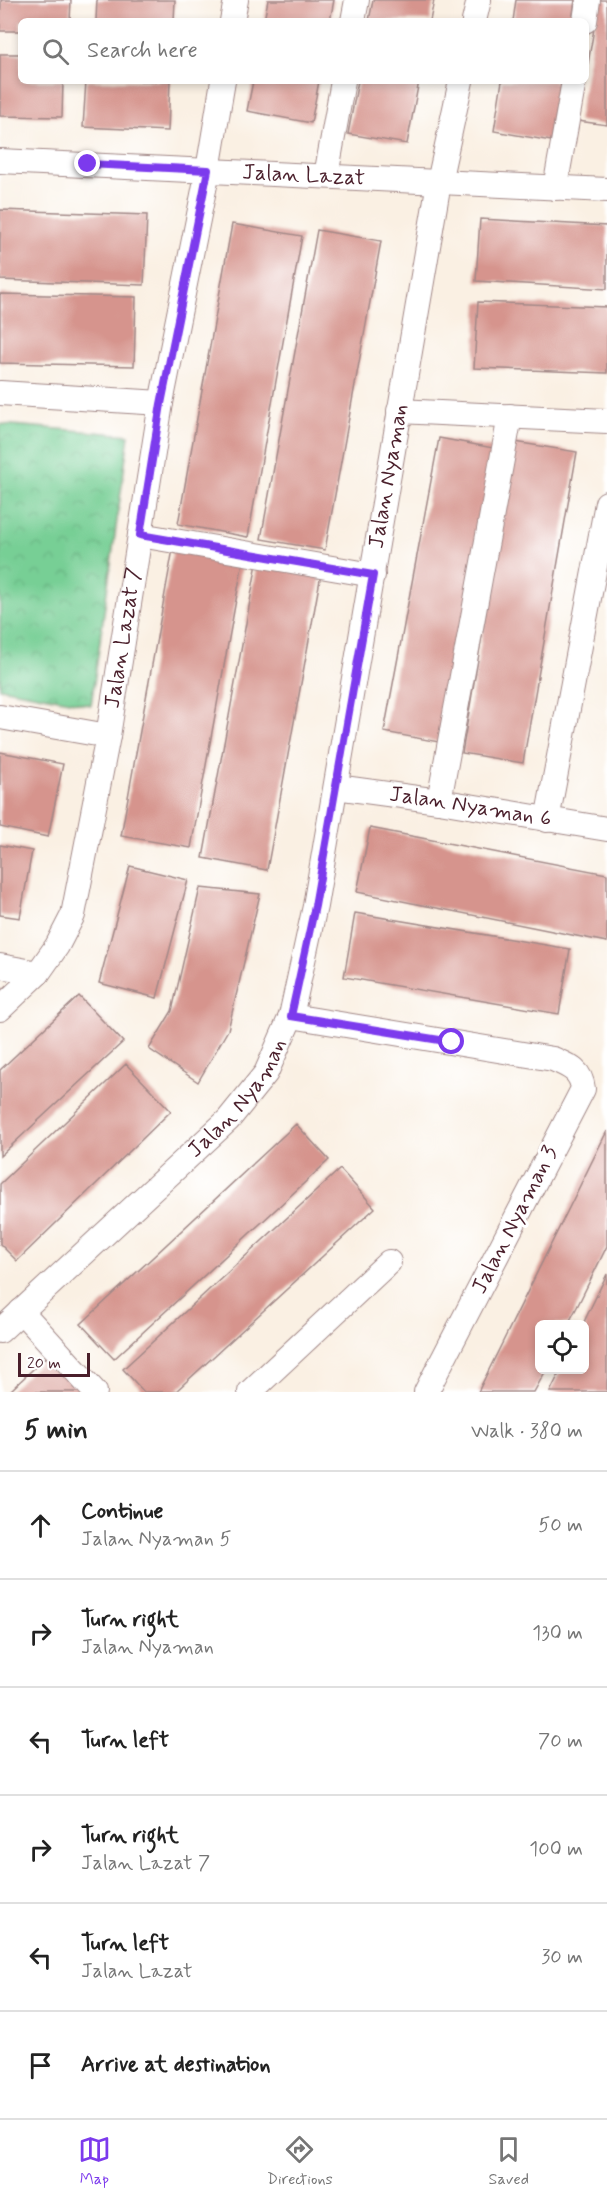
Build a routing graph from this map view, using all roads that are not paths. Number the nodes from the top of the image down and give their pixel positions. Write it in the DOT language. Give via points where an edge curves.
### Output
graph roads {
  1 [pos="236,0"];
  2 [pos="357,0"];
  3 [pos="479,0"];
  4 [pos="588,0"];
  5 [pos="233,18"];
  6 [pos="354,18"];
  7 [pos="475,18"];
  8 [pos="585,18"];
  9 [pos="222,84"];
  10 [pos="342,84"];
  11 [pos="460,84"];
  12 [pos="573,84"];
  13 [pos="0,161"];
  14 [pos="208,170"];
  15 [pos="326,176"];
  16 [pos="439,182"];
  17 [pos="555,188"];
  18 [pos="607,190"];
  19 [pos="0,393"];
  20 [pos="161,404"];
  21 [pos="399,411"];
  22 [pos="510,416"];
  23 [pos="607,421"];
  24 [pos="607,503"];
  25 [pos="140,535"];
  26 [pos="373,575"];
  27 [pos="0,717"];
  28 [pos="108,736"];
  29 [pos="336,787"];
  30 [pos="439,801"];
  31 [pos="548,820"];
  32 [pos="607,829"];
  33 [pos="0,966"];
  34 [pos="38,973"];
  35 [pos="0,1009"];
  36 [pos="291,1016"];
  37 [pos="389,1262"];
  38 [pos="21,1311"];
  39 [pos="0,1331"];
  40 [pos="95,1392"];
  41 [pos="250,1392"];
  42 [pos="426,1392"];
  1 -- 5 [label="street"];
  2 -- 6 [label="street"];
  3 -- 7 [label="street"];
  4 -- 8 [label="street"];
  9 -- 14 [label="street, Jalan Lazat 7"];
  10 -- 15 [label="street"];
  11 -- 16 [label="street, Jalan Nyaman"];
  12 -- 17 [label="street"];
  13 -- 14 [label="street, Jalan Lazat"];
  14 -- 15 [label="street, Jalan Lazat"];
  14 -- 20 [label="street, Jalan Lazat 7"];
  15 -- 16 [label="street, Jalan Lazat"];
  16 -- 17 [label="street, Jalan Lazat"];
  16 -- 21 [label="street, Jalan Nyaman"];
  17 -- 18 [label="street, Jalan Lazat"];
  19 -- 20 [label="street"];
  20 -- 25 [label="street, Jalan Lazat 7"];
  21 -- 22 [label="street"];
  21 -- 26 [label="street, Jalan Nyaman"];
  22 -- 23 [label="street"];
  22 -- 30 [label="street"];
  24 -- 31 [label="street"];
  25 -- 26 [label="street"];
  25 -- 28 [label="street, Jalan Lazat 7"];
  26 -- 29 [label="street, Jalan Nyaman"];
  27 -- 28 [label="street"];
  28 -- 34 [label="street, Jalan Lazat 7" via="73,915"];
  29 -- 30 [label="street, Jalan Nyaman 6"];
  29 -- 36 [label="street, Jalan Nyaman"];
  30 -- 31 [label="street, Jalan Nyaman 6"];
  31 -- 32 [label="street, Jalan Nyaman 6"];
  33 -- 34 [label="street"];
  34 -- 35 [label="street, Jalan Lazat 7"];
  36 -- 38 [label="street, Jalan Nyaman" via="266,1073 228,1120"];
  36 -- 42 [label="street, Jalan Nyaman 3" via="553,1059 577,1071 582,1081 583,1089"];
  37 -- 41 [label="street"];
  38 -- 39 [label="street, Jalan Nyaman"];
  38 -- 40 [label="street"];
}
